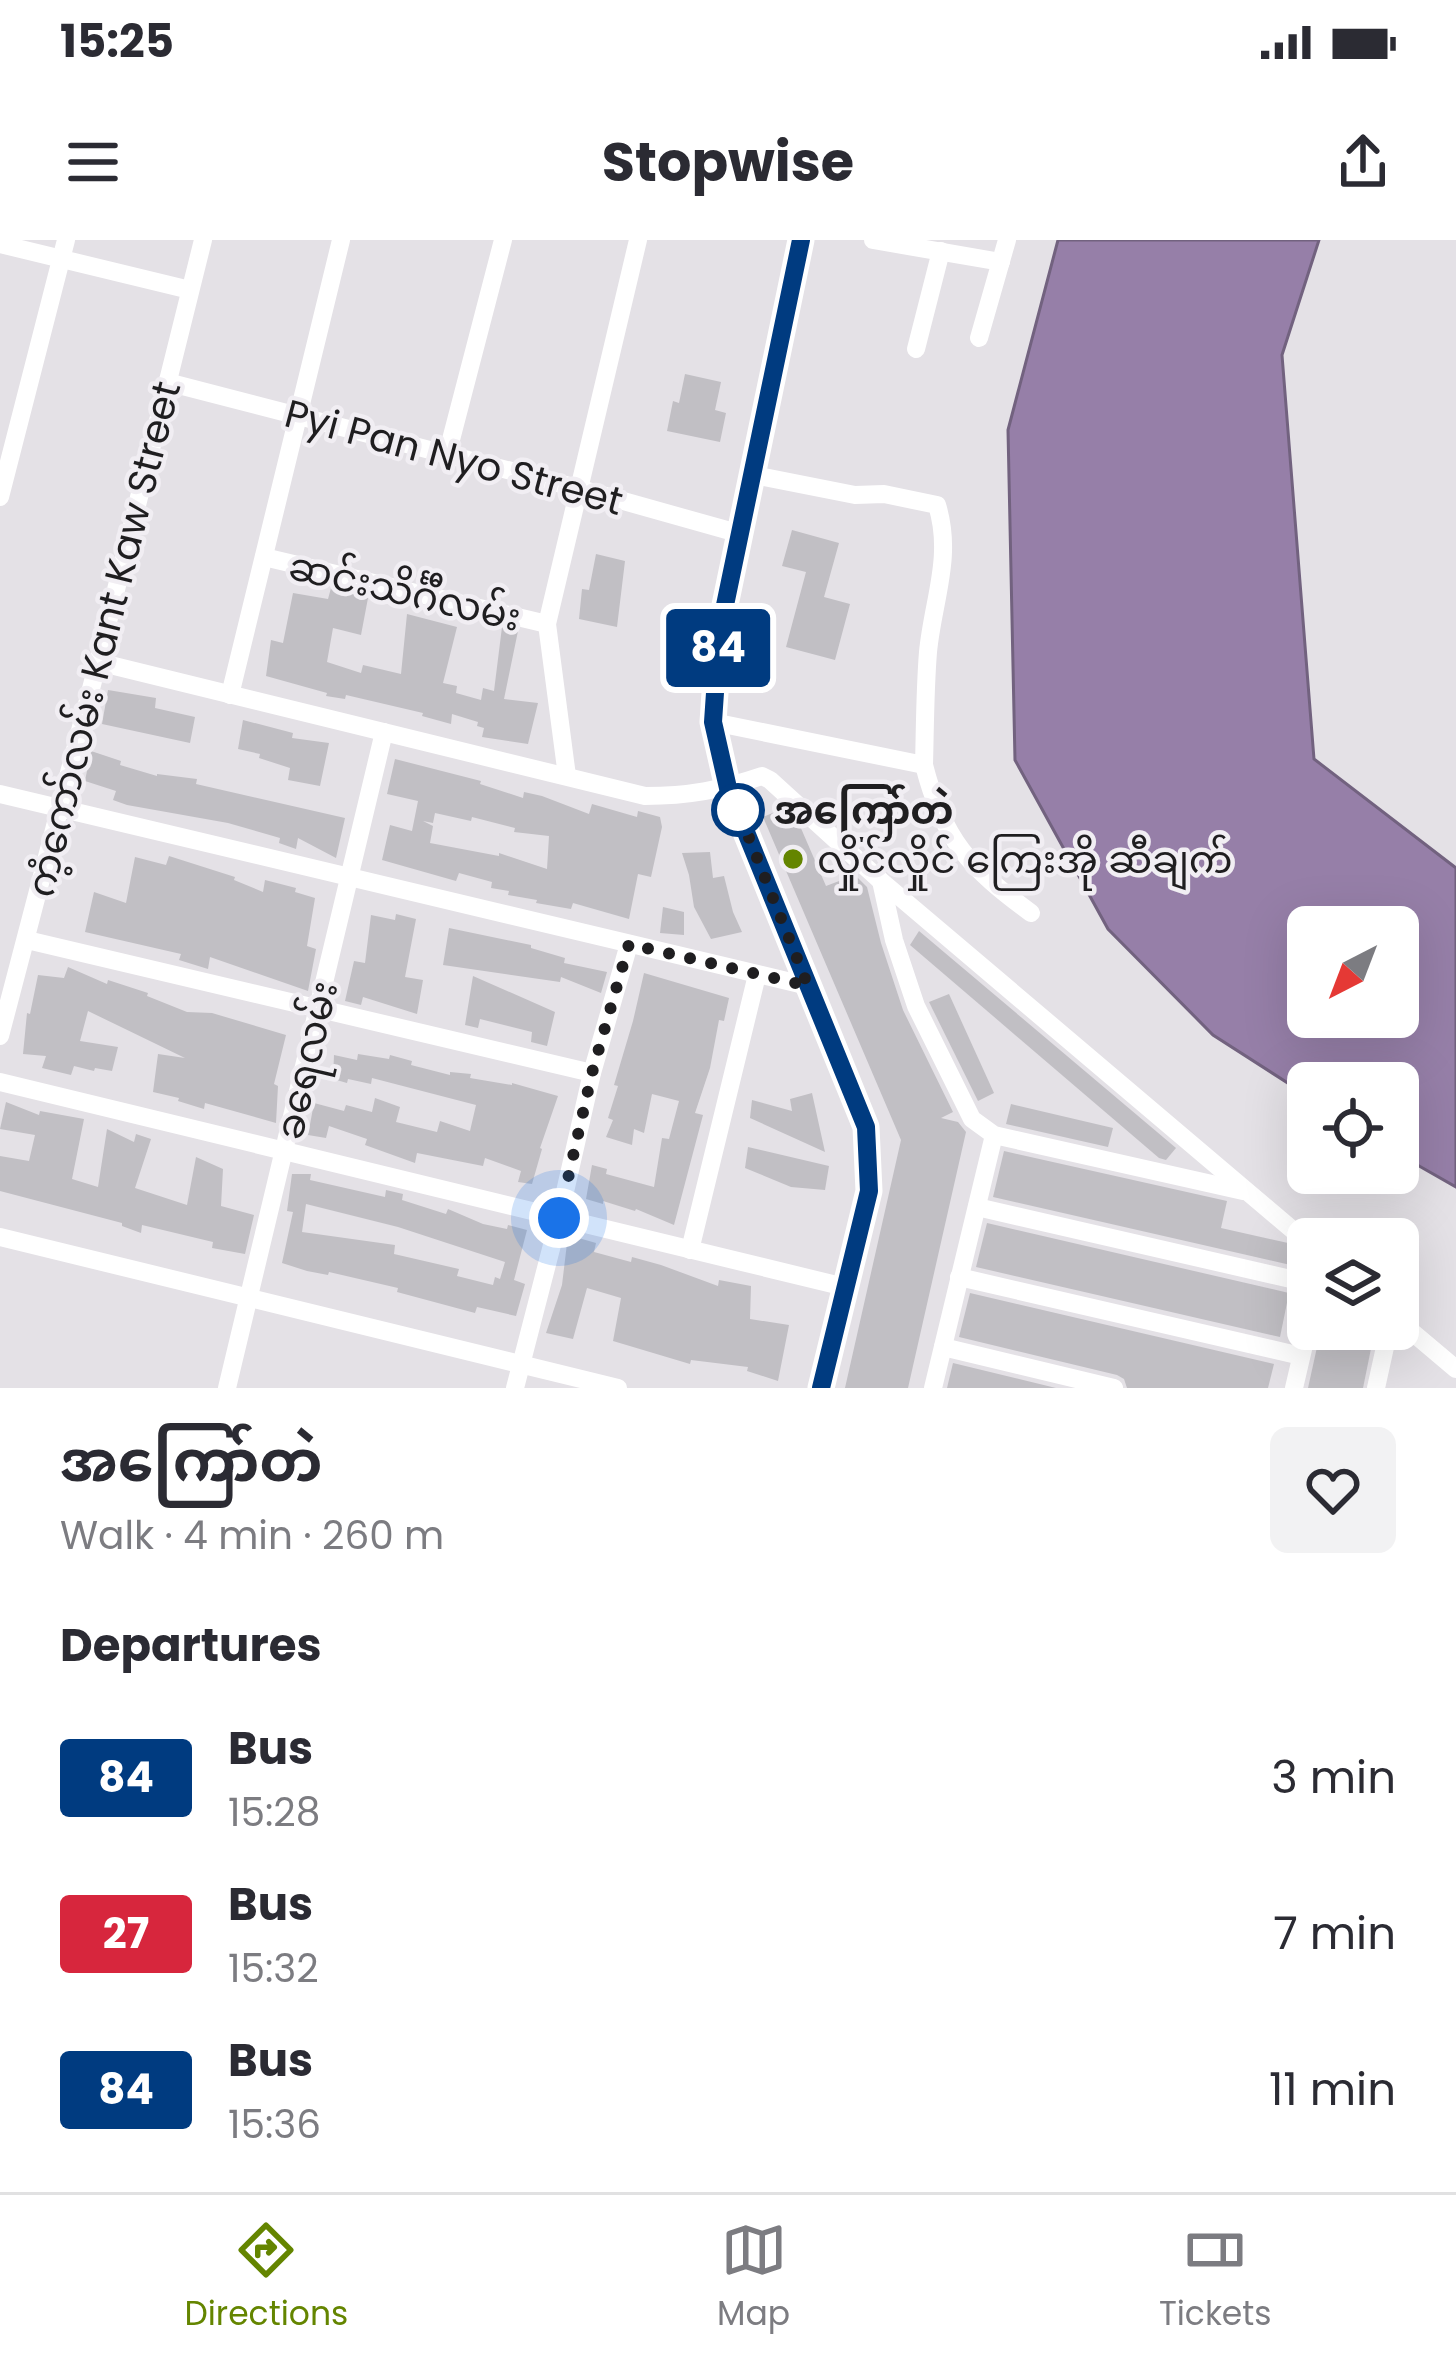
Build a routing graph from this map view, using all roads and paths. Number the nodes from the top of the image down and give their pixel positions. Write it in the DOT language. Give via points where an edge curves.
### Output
graph roads {
  1 [pos="203,240"];
  2 [pos="341,240"];
  3 [pos="503,240"];
  4 [pos="638,240"];
  5 [pos="801,240"];
  6 [pos="873,240"];
  7 [pos="1007,240"];
  8 [pos="0,244"];
  9 [pos="64,249"];
  10 [pos="941,251"];
  11 [pos="1000,262"];
  12 [pos="190,290"];
  13 [pos="979,338"];
  14 [pos="916,349"];
  15 [pos="167,382"];
  16 [pos="298,416"];
  17 [pos="447,455"];
  18 [pos="754,475"];
  19 [pos="578,488"];
  20 [pos="0,496"];
  21 [pos="741,534"];
  22 [pos="264,557"];
  23 [pos="547,624"];
  24 [pos="98,662"];
  25 [pos="230,694"];
  26 [pos="713,722"];
  27 [pos="384,732"];
  28 [pos="924,765"];
  29 [pos="567,776"];
  30 [pos="728,788"];
  31 [pos="0,794"];
  32 [pos="60,808"];
  33 [pos="349,878"];
  34 [pos="881,881"];
  35 [pos="1031,913"];
  36 [pos="27,940"];
  37 [pos="629,944"];
  38 [pos="758,975"];
  39 [pos="808,986"];
  40 [pos="318,1008"];
  41 [pos="0,1036"];
  42 [pos="592,1073"];
  43 [pos="0,1082"];
  44 [pos="994,1135"];
  45 [pos="284,1151"];
  46 [pos="1248,1192"];
  47 [pos="976,1207"];
  48 [pos="559,1218"];
  49 [pos="1287,1225"];
  50 [pos="0,1237"];
  51 [pos="690,1250"];
  52 [pos="959,1277"];
  53 [pos="1287,1277"];
  54 [pos="845,1287"];
  55 [pos="249,1298"];
  56 [pos="1419,1338"];
  57 [pos="943,1347"];
  58 [pos="1302,1350"];
  59 [pos="1384,1350"];
  60 [pos="1301,1356"];
  61 [pos="520,1364"];
  62 [pos="1456,1369"];
  63 [pos="227,1388"];
  64 [pos="515,1388"];
  65 [pos="618,1388"];
  66 [pos="821,1388"];
  67 [pos="933,1388"];
  68 [pos="1114,1388"];
  69 [pos="1294,1388"];
  70 [pos="1376,1388"];
  1 -- 12 [label="street, ကံ့ကော်လမ်း Kant Kaw Street"];
  2 -- 16 [label="street"];
  3 -- 17 [label="street"];
  4 -- 19 [label="street"];
  5 -- 18 [label="main road"];
  6 -- 10 [label="street"];
  7 -- 11 [label="street"];
  8 -- 9 [label="street"];
  9 -- 12 [label="street"];
  9 -- 20 [label="street"];
  10 -- 11 [label="street"];
  10 -- 14 [label="street"];
  11 -- 13 [label="street"];
  12 -- 15 [label="street, ကံ့ကော်လမ်း Kant Kaw Street"];
  15 -- 16 [label="street, Pyi Pan Nyo Street"];
  15 -- 24 [label="street, ကံ့ကော်လမ်း Kant Kaw Street"];
  16 -- 17 [label="street, Pyi Pan Nyo Street"];
  16 -- 22 [label="street"];
  17 -- 19 [label="street, Pyi Pan Nyo Street"];
  18 -- 21 [label="main road"];
  18 -- 28 [label="street" via="937,505 945,549 928,651"];
  19 -- 21 [label="street, Pyi Pan Nyo Street"];
  19 -- 23 [label="street"];
  21 -- 26 [label="main road" via="719,634"];
  22 -- 23 [label="street, ဆင်းသိင်္ဂီလမ်း"];
  22 -- 25 [label="street"];
  23 -- 29 [label="street"];
  24 -- 25 [label="street"];
  24 -- 32 [label="street, ကံ့ကော်လမ်း Kant Kaw Street"];
  25 -- 27 [label="street"];
  26 -- 28 [label="street"];
  26 -- 30 [label="main road"];
  27 -- 29 [label="street"];
  27 -- 33 [label="street, ခရေလမ်း"];
  28 -- 35 [label="street" via="953,840"];
  29 -- 30 [label="street" via="645,796"];
  30 -- 34 [label="street" via="770,780"];
  30 -- 39 [label="main road"];
  31 -- 32 [label="street"];
  32 -- 33 [label="street"];
  32 -- 36 [label="street, ကံ့ကော်လမ်း Kant Kaw Street"];
  33 -- 37 [label="street"];
  33 -- 40 [label="street, ခရေလမ်း"];
  34 -- 44 [label="street" via="916,1006 972,1119"];
  34 -- 46 [label="street"];
  36 -- 40 [label="street"];
  36 -- 41 [label="street, ကံ့ကော်လမ်း Kant Kaw Street"];
  37 -- 38 [label="street"];
  37 -- 42 [label="street"];
  38 -- 39 [label="street"];
  38 -- 51 [label="street"];
  39 -- 54 [label="main road" via="866,1127 869,1191"];
  40 -- 42 [label="street"];
  40 -- 45 [label="street, ခရေလမ်း"];
  42 -- 48 [label="street"];
  43 -- 45 [label="street"];
  44 -- 46 [label="street"];
  44 -- 47 [label="street"];
  45 -- 48 [label="street"];
  45 -- 55 [label="street, ခရေလမ်း"];
  46 -- 49 [label="street"];
  47 -- 52 [label="street"];
  47 -- 53 [label="street"];
  48 -- 51 [label="street"];
  48 -- 61 [label="street"];
  50 -- 55 [label="street"];
  51 -- 54 [label="street"];
  52 -- 57 [label="street"];
  52 -- 60 [label="street"];
  54 -- 66 [label="main road"];
  55 -- 61 [label="street"];
  55 -- 63 [label="street, ခရေလမ်း"];
  56 -- 62 [label="street"];
  57 -- 67 [label="street"];
  57 -- 68 [label="street"];
  58 -- 60 [label="street"];
  59 -- 70 [label="street"];
  60 -- 69 [label="street"];
  61 -- 64 [label="street"];
  61 -- 65 [label="street"];
}
